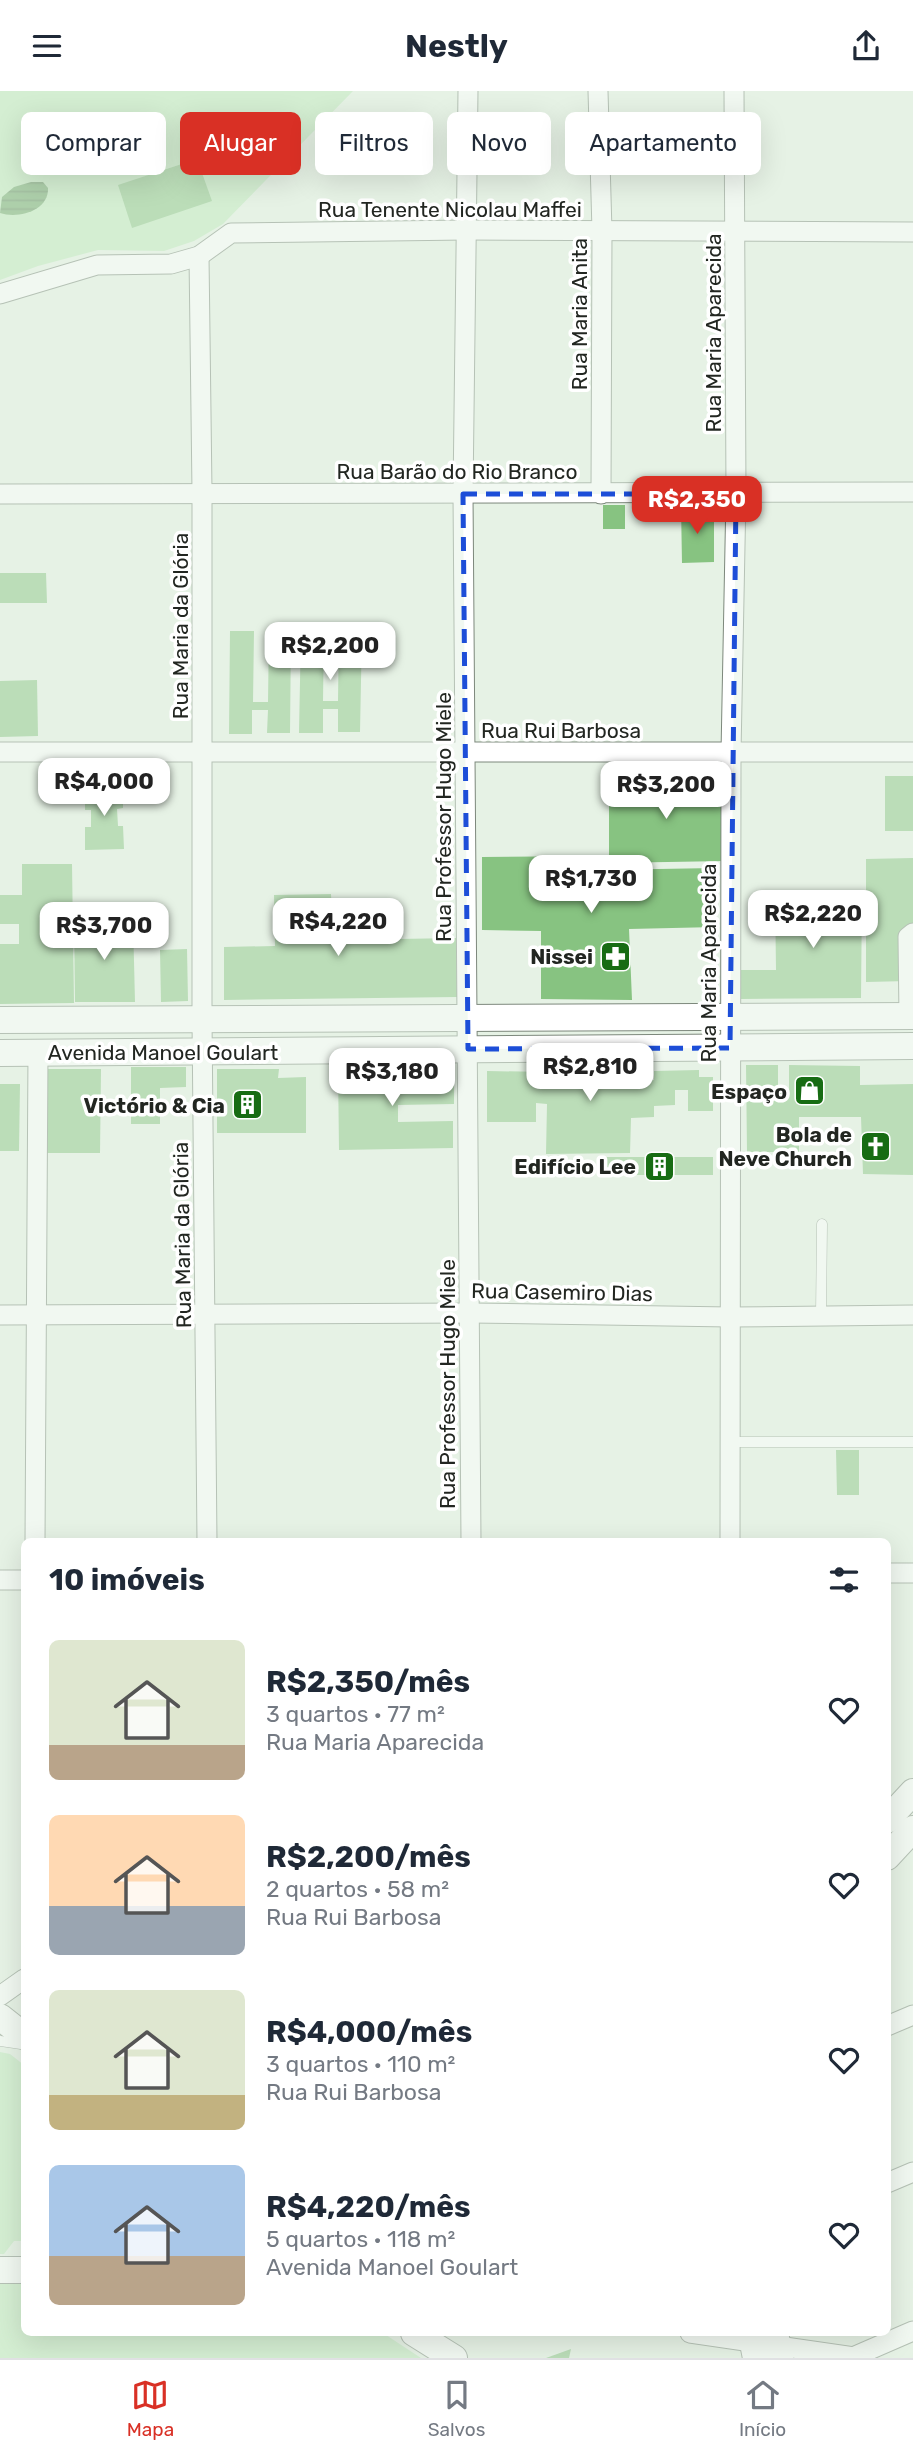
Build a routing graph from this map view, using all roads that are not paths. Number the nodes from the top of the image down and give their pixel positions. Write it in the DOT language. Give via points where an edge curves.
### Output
graph roads {
  1 [pos="467,91"];
  2 [pos="598,91"];
  3 [pos="734,91"];
  4 [pos="466,230"];
  5 [pos="602,231"];
  6 [pos="736,231"];
  7 [pos="913,232"];
  8 [pos="199,256"];
  9 [pos="0,294"];
  10 [pos="202,492"];
  11 [pos="913,492"];
  12 [pos="463,493"];
  13 [pos="736,493"];
  14 [pos="0,494"];
  15 [pos="601,494"];
  16 [pos="0,752"];
  17 [pos="913,752"];
  18 [pos="203,753"];
  19 [pos="466,753"];
  20 [pos="731,753"];
  21 [pos="913,933"];
  22 [pos="911,1016"];
  23 [pos="730,1017"];
  24 [pos="467,1018"];
  25 [pos="0,1020"];
  26 [pos="202,1020"];
  27 [pos="913,1046"];
  28 [pos="730,1048"];
  29 [pos="468,1049"];
  30 [pos="203,1051"];
  31 [pos="38,1052"];
  32 [pos="0,1053"];
  33 [pos="822,1224"];
  34 [pos="470,1313"];
  35 [pos="205,1314"];
  36 [pos="0,1315"];
  37 [pos="35,1315"];
  38 [pos="913,1315"];
  39 [pos="821,1316"];
  40 [pos="730,1317"];
  41 [pos="731,1442"];
  42 [pos="913,1442"];
  43 [pos="35,1538"];
  44 [pos="207,1538"];
  45 [pos="471,1538"];
  46 [pos="730,1538"];
  47 [pos="891,1573"];
  48 [pos="913,1573"];
  49 [pos="0,1580"];
  50 [pos="21,1580"];
  51 [pos="913,1792"];
  52 [pos="891,1816"];
  53 [pos="913,1829"];
  54 [pos="891,1853"];
  55 [pos="21,1981"];
  56 [pos="0,1996"];
  57 [pos="913,2015"];
  58 [pos="0,2017"];
  59 [pos="891,2024"];
  60 [pos="21,2034"];
  61 [pos="0,2041"];
  62 [pos="21,2044"];
  63 [pos="913,2172"];
  64 [pos="891,2181"];
  65 [pos="0,2270"];
  66 [pos="21,2270"];
  67 [pos="913,2331"];
  68 [pos="419,2336"];
  69 [pos="709,2336"];
  70 [pos="765,2345"];
  71 [pos="857,2357"];
  72 [pos="454,2358"];
  1 -- 4 [label="street, Rua Professor Hugo Miele"];
  2 -- 5 [label="street, Rua Maria Anita"];
  3 -- 6 [label="street, Rua Maria Aparecida"];
  4 -- 5 [label="street, Rua Tenente Nicolau Maffei"];
  4 -- 8 [label="street, Rua Tenente Nicolau Maffei" via="231,233"];
  4 -- 12 [label="street, Rua Professor Hugo Miele"];
  5 -- 6 [label="street, Rua Tenente Nicolau Maffei"];
  5 -- 15 [label="street, Rua Maria Anita"];
  6 -- 7 [label="street, Rua Tenente Nicolau Maffei"];
  6 -- 13 [label="street, Rua Maria Aparecida"];
  8 -- 9 [label="street, Rua Tenente Nicolau Maffei" via="172,264 97,265"];
  8 -- 10 [label="street, Rua Maria da Glória"];
  10 -- 12 [label="street, Rua Barão do Rio Branco"];
  10 -- 14 [label="street, Rua Barão do Rio Branco"];
  10 -- 18 [label="street, Rua Maria da Glória"];
  11 -- 13 [label="street, Rua Barão do Rio Branco"];
  12 -- 15 [label="street, Rua Barão do Rio Branco"];
  12 -- 19 [label="street, Rua Professor Hugo Miele"];
  13 -- 15 [label="street, Rua Barão do Rio Branco"];
  13 -- 20 [label="street, Rua Maria Aparecida"];
  16 -- 18 [label="street, Rua Rui Barbosa"];
  17 -- 20 [label="street, Rua Rui Barbosa"];
  18 -- 19 [label="street, Rua Rui Barbosa"];
  18 -- 26 [label="street, Rua Maria da Glória"];
  19 -- 20 [label="street, Rua Rui Barbosa"];
  19 -- 24 [label="street, Rua Professor Hugo Miele"];
  20 -- 23 [label="street, Rua Maria Aparecida"];
  21 -- 22 [label="street" via="908,937"];
  22 -- 23 [label="main road, Avenida Manoel Goulart"];
  23 -- 24 [label="main road, Avenida Manoel Goulart"];
  23 -- 28 [label="street, Rua Maria Aparecida"];
  24 -- 26 [label="main road, Avenida Manoel Goulart"];
  24 -- 29 [label="street, Rua Professor Hugo Miele"];
  25 -- 26 [label="main road, Avenida Manoel Goulart"];
  26 -- 30 [label="street, Rua Maria da Glória"];
  27 -- 28 [label="main road, Avenida Manoel Goulart"];
  28 -- 29 [label="main road, Avenida Manoel Goulart"];
  28 -- 40 [label="street, Rua Maria Aparecida"];
  29 -- 30 [label="main road, Avenida Manoel Goulart"];
  29 -- 34 [label="street, Rua Professor Hugo Miele"];
  30 -- 31 [label="main road, Avenida Manoel Goulart"];
  30 -- 35 [label="street, Rua Maria da Glória"];
  31 -- 32 [label="main road, Avenida Manoel Goulart"];
  31 -- 37 [label="street"];
  33 -- 39 [label="lane"];
  34 -- 35 [label="street, Rua Casemiro Dias"];
  34 -- 40 [label="street, Rua Casemiro Dias"];
  34 -- 45 [label="street, Rua Professor Hugo Miele"];
  35 -- 37 [label="street, Rua Casemiro Dias"];
  35 -- 44 [label="street, Rua Maria da Glória"];
  36 -- 37 [label="street, Rua Casemiro Dias"];
  37 -- 43 [label="street"];
  38 -- 39 [label="street, Rua Casemiro Dias"];
  39 -- 40 [label="street, Rua Casemiro Dias"];
  40 -- 41 [label="street, Rua Maria Aparecida"];
  41 -- 42 [label="lane"];
  41 -- 46 [label="street, Rua Maria Aparecida"];
  47 -- 48 [label="street"];
  49 -- 50 [label="street"];
  51 -- 52 [label="main road"];
  53 -- 54 [label="main road"];
  55 -- 56 [label="street"];
  57 -- 59 [label="street"];
  58 -- 60 [label="main road"];
  61 -- 62 [label="lane"];
  63 -- 64 [label="street"];
  65 -- 66 [label="main road"];
  67 -- 71 [label="street"];
  68 -- 72 [label="main road"];
  69 -- 70 [label="street"];
  70 -- 71 [label="street"];
}
